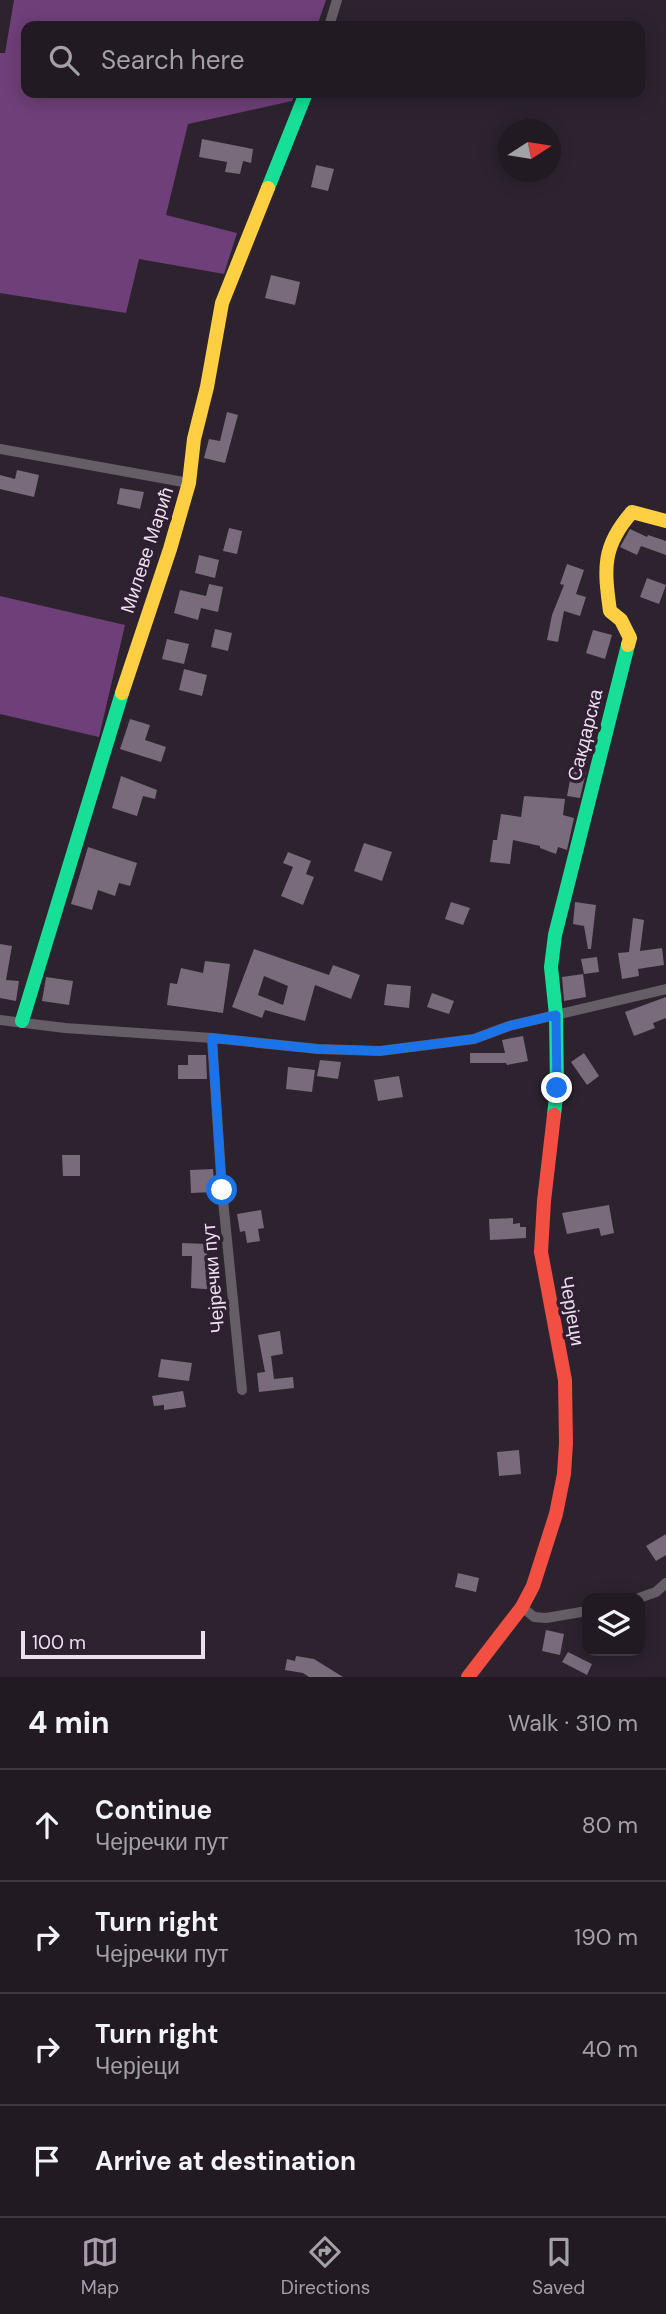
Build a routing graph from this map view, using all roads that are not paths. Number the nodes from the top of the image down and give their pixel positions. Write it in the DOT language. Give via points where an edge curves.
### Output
graph roads {
  1 [pos="337,0"];
  2 [pos="331,21"];
  3 [pos="304,98"];
  4 [pos="0,449"];
  5 [pos="188,483"];
  6 [pos="666,521"];
  7 [pos="666,989"];
  8 [pos="556,1015"];
  9 [pos="0,1020"];
  10 [pos="22,1021"];
  11 [pos="212,1038"];
  12 [pos="242,1390"];
  13 [pos="666,1583"];
  14 [pos="645,1596"];
  15 [pos="522,1606"];
  16 [pos="582,1612"];
  17 [pos="468,1677"];
  1 -- 2 [label="street"];
  3 -- 5 [label="street, Милеве Мaрић" via="222,303"];
  4 -- 5 [label="street"];
  5 -- 10 [label="street, Милеве Мaрић"];
  6 -- 8 [label="street, Сакдарска" via="632,512 619,527 607,556 608,604 630,638 555,935 551,967"];
  7 -- 8 [label="street"];
  8 -- 11 [label="street" via="474,1039 380,1051"];
  8 -- 15 [label="street, Черјеци" via="557,1088 541,1252 565,1380 566,1443 556,1514"];
  9 -- 10 [label="street"];
  10 -- 11 [label="street"];
  11 -- 12 [label="street, Чејречки пут"];
  13 -- 14 [label="street"];
  15 -- 16 [label="street" via="534,1617"];
  15 -- 17 [label="street, Черјеци"];
}
